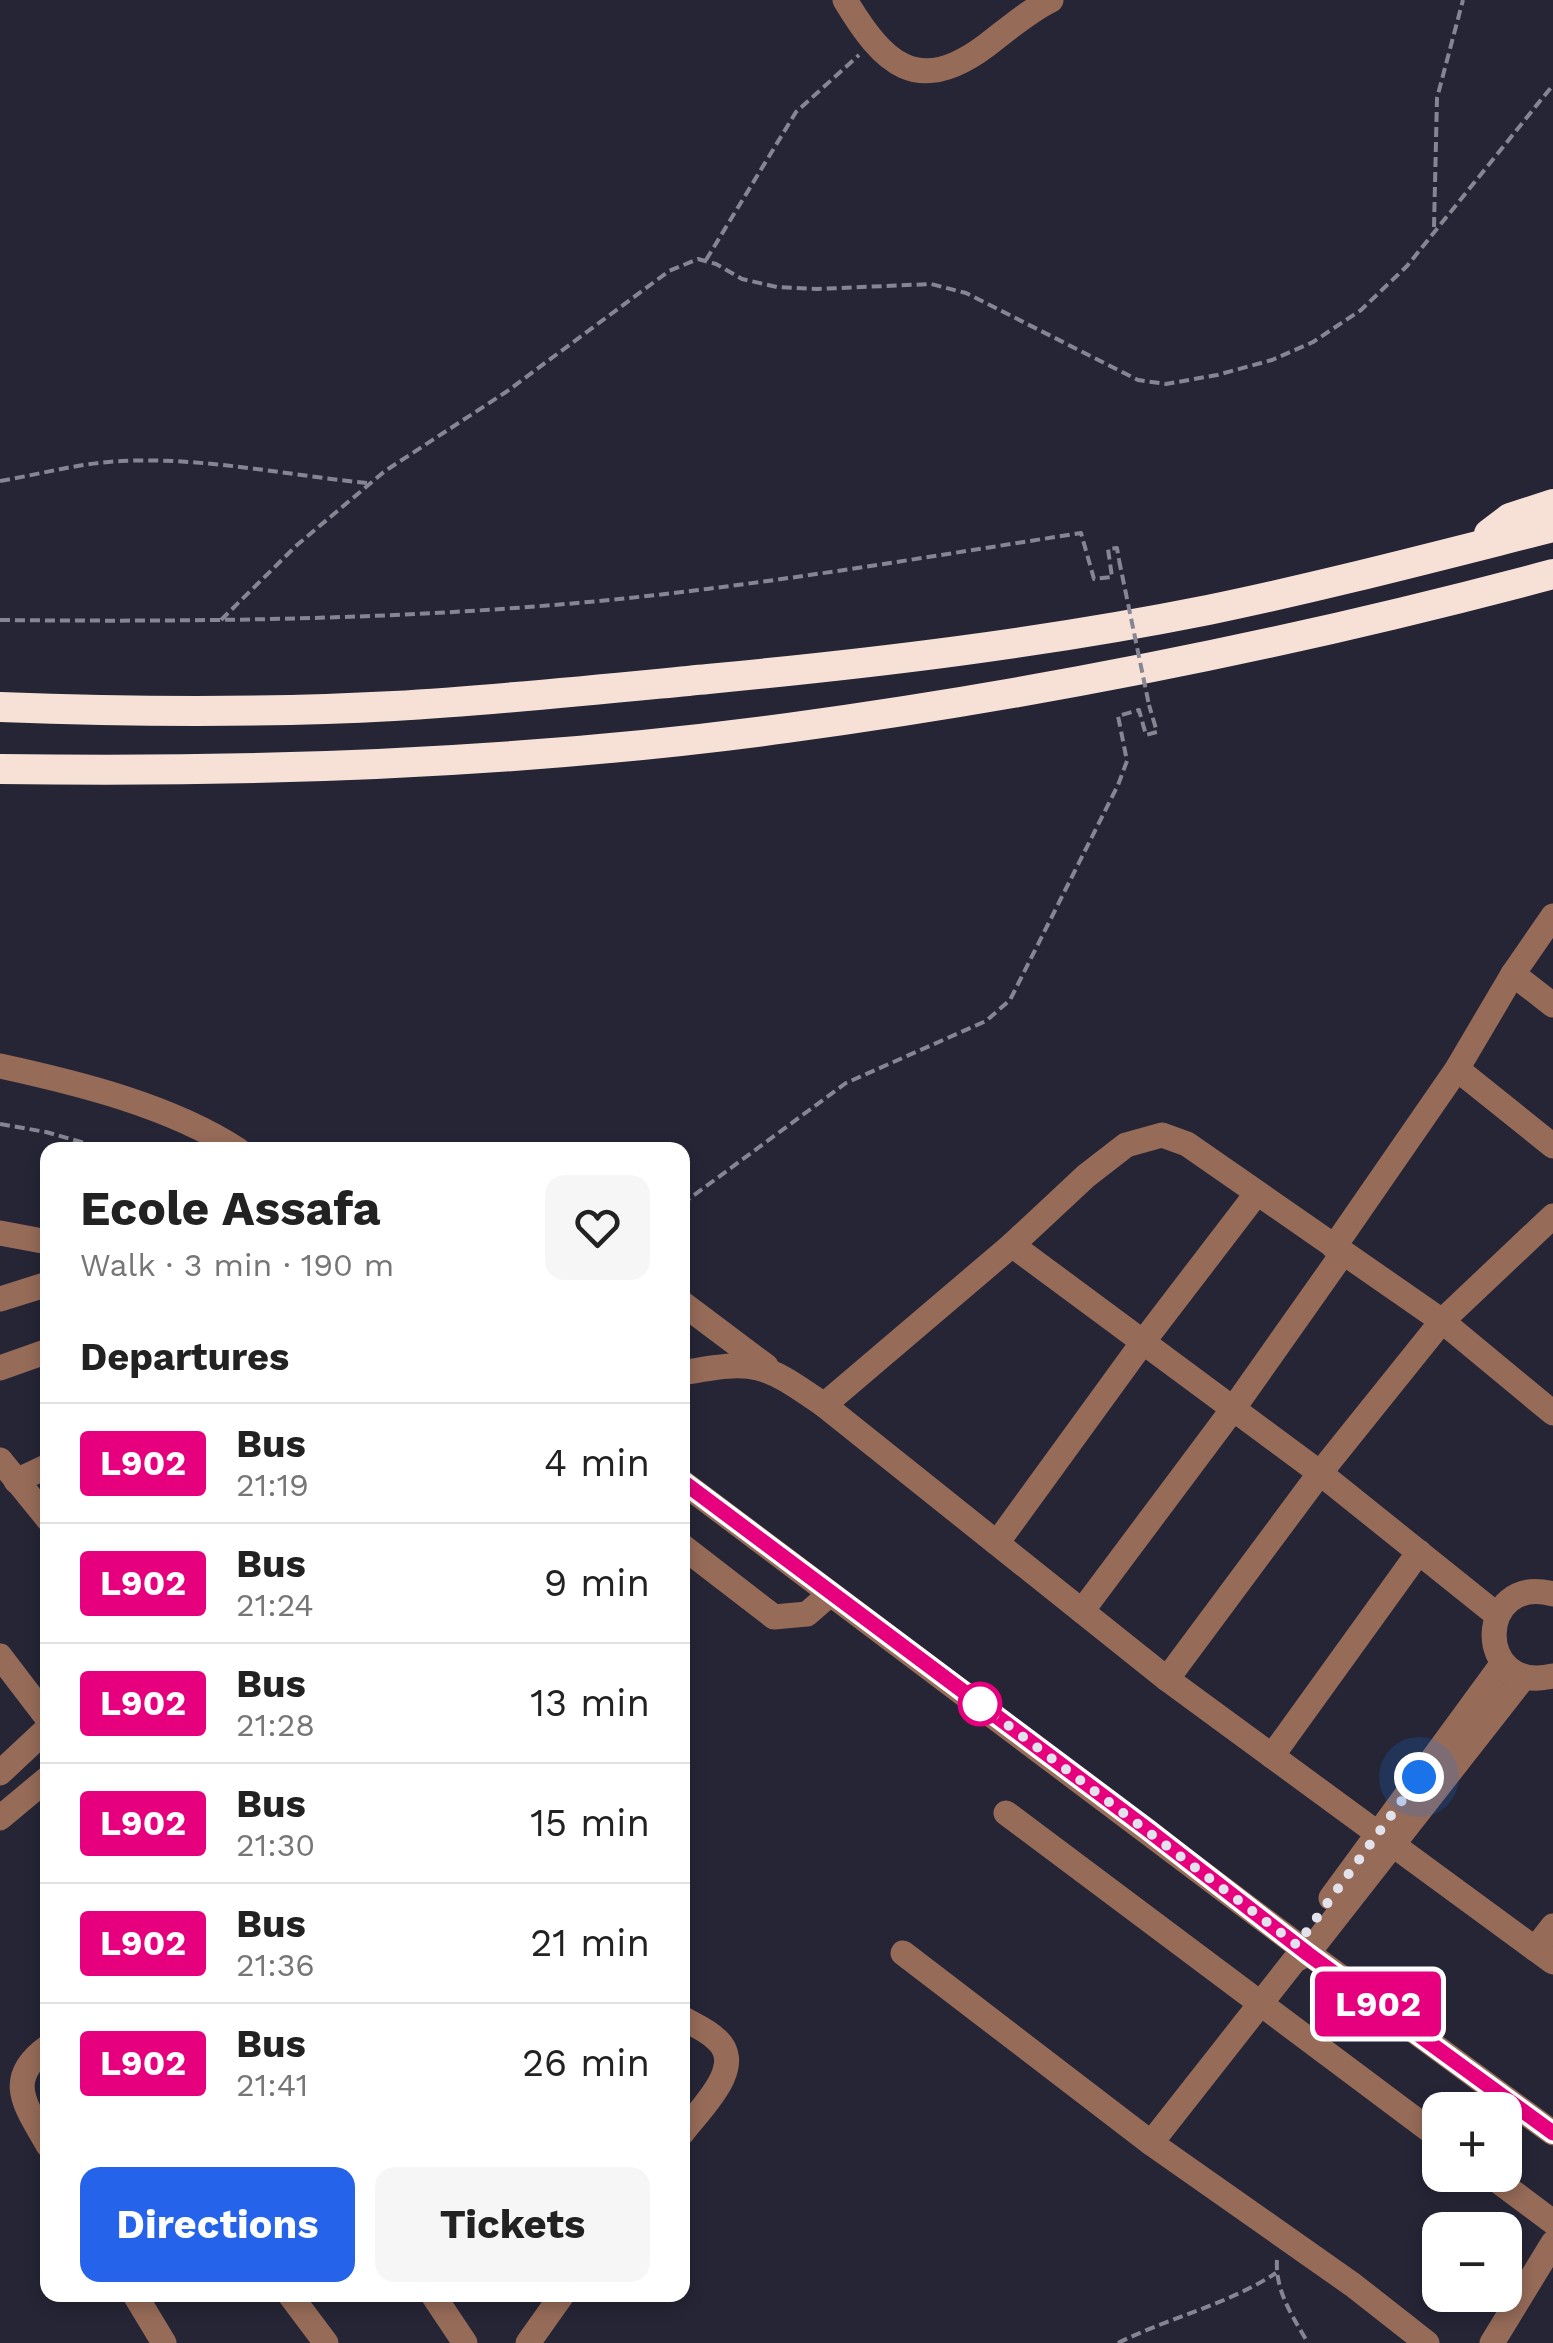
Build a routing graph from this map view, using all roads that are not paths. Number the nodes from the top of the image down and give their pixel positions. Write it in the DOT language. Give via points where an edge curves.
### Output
graph roads {
  1 [pos="845,0"];
  2 [pos="1051,0"];
  3 [pos="1553,504"];
  4 [pos="1553,527"];
  5 [pos="1480,546"];
  6 [pos="1553,574"];
  7 [pos="0,707"];
  8 [pos="0,769"];
  9 [pos="1553,916"];
  10 [pos="1513,974"];
  11 [pos="1553,1005"];
  12 [pos="0,1066"];
  13 [pos="1457,1069"];
  14 [pos="222,1142"];
  15 [pos="1553,1146"];
  16 [pos="1257,1193"];
  17 [pos="1553,1216"];
  18 [pos="0,1233"];
  19 [pos="40,1240"];
  20 [pos="1012,1245"];
  21 [pos="1339,1250"];
  22 [pos="40,1286"];
  23 [pos="0,1299"];
  24 [pos="690,1309"];
  25 [pos="1442,1321"];
  26 [pos="1143,1342"];
  27 [pos="40,1354"];
  28 [pos="0,1368"];
  29 [pos="772,1370"];
  30 [pos="690,1372"];
  31 [pos="824,1405"];
  32 [pos="1234,1409"];
  33 [pos="1553,1413"];
  34 [pos="40,1466"];
  35 [pos="5,1468"];
  36 [pos="1320,1473"];
  37 [pos="690,1488"];
  38 [pos="40,1510"];
  39 [pos="996,1543"];
  40 [pos="690,1552"];
  41 [pos="1419,1552"];
  42 [pos="830,1594"];
  43 [pos="1553,1594"];
  44 [pos="1082,1611"];
  45 [pos="1498,1615"];
  46 [pos="0,1656"];
  47 [pos="1514,1670"];
  48 [pos="1553,1676"];
  49 [pos="1167,1678"];
  50 [pos="40,1708"];
  51 [pos="40,1736"];
  52 [pos="1272,1756"];
  53 [pos="0,1773"];
  54 [pos="40,1785"];
  55 [pos="1006,1813"];
  56 [pos="0,1818"];
  57 [pos="1385,1840"];
  58 [pos="1553,1926"];
  59 [pos="903,1953"];
  60 [pos="1300,1953"];
  61 [pos="1544,1956"];
  62 [pos="1260,2005"];
  63 [pos="690,2023"];
  64 [pos="40,2054"];
  65 [pos="690,2122"];
  66 [pos="1422,2125"];
  67 [pos="40,2130"];
  68 [pos="1553,2133"];
  69 [pos="1151,2144"];
  70 [pos="1513,2192"];
  71 [pos="1553,2222"];
  72 [pos="1553,2243"];
  73 [pos="149,2302"];
  74 [pos="295,2302"];
  75 [pos="438,2302"];
  76 [pos="557,2302"];
  77 [pos="164,2343"];
  78 [pos="326,2343"];
  79 [pos="465,2343"];
  80 [pos="528,2343"];
  81 [pos="1427,2343"];
  82 [pos="1492,2343"];
  1 -- 2 [label="street" via="886,56 904,68 929,71 984,48"];
  3 -- 5 [label="highway" via="1510,518"];
  4 -- 5 [label="highway"];
  5 -- 7 [label="highway" via="1206,610 870,663 390,706"];
  6 -- 8 [label="highway" via="1233,651 785,728 353,764"];
  9 -- 10 [label="street"];
  10 -- 11 [label="street"];
  10 -- 13 [label="street"];
  12 -- 14 [label="street" via="96,1090"];
  13 -- 15 [label="street"];
  13 -- 21 [label="street"];
  16 -- 20 [label="street" via="1187,1144 1162,1135 1142,1139 1086,1176"];
  16 -- 21 [label="street"];
  16 -- 26 [label="street"];
  17 -- 25 [label="street"];
  18 -- 19 [label="street"];
  20 -- 26 [label="street"];
  20 -- 31 [label="street"];
  21 -- 25 [label="street"];
  21 -- 32 [label="street"];
  22 -- 23 [label="street"];
  24 -- 29 [label="street"];
  25 -- 33 [label="street"];
  25 -- 36 [label="street"];
  26 -- 32 [label="street"];
  26 -- 39 [label="street"];
  27 -- 28 [label="street"];
  29 -- 30 [label="street" via="728,1365"];
  29 -- 31 [label="street"];
  31 -- 39 [label="street"];
  32 -- 36 [label="street"];
  32 -- 44 [label="street"];
  34 -- 35 [label="street"];
  35 -- 38 [label="street"];
  36 -- 41 [label="street"];
  36 -- 49 [label="street"];
  37 -- 42 [label="street"];
  39 -- 44 [label="street"];
  40 -- 42 [label="street" via="774,1617 807,1614"];
  41 -- 45 [label="street"];
  41 -- 52 [label="street"];
  42 -- 60 [label="street" via="1147,1829"];
  43 -- 45 [label="street" via="1520,1594"];
  44 -- 49 [label="street"];
  45 -- 47 [label="street" via="1493,1635"];
  46 -- 50 [label="street"];
  47 -- 48 [label="street" via="1538,1679"];
  47 -- 57 [label="street"];
  49 -- 52 [label="street"];
  51 -- 53 [label="street"];
  52 -- 57 [label="street"];
  54 -- 56 [label="street"];
  55 -- 62 [label="street"];
  57 -- 60 [label="street"];
  57 -- 61 [label="street"];
  58 -- 61 [label="street"];
  59 -- 69 [label="street"];
  60 -- 62 [label="street"];
  60 -- 68 [label="street"];
  62 -- 66 [label="street"];
  62 -- 69 [label="street"];
  63 -- 65 [label="street" via="721,2042 728,2063"];
  64 -- 67 [label="street" via="22,2075 20,2091"];
  69 -- 81 [label="street"];
  70 -- 71 [label="street"];
  72 -- 82 [label="street"];
  73 -- 77 [label="street"];
  74 -- 78 [label="street"];
  75 -- 79 [label="street"];
  76 -- 80 [label="street"];
}
